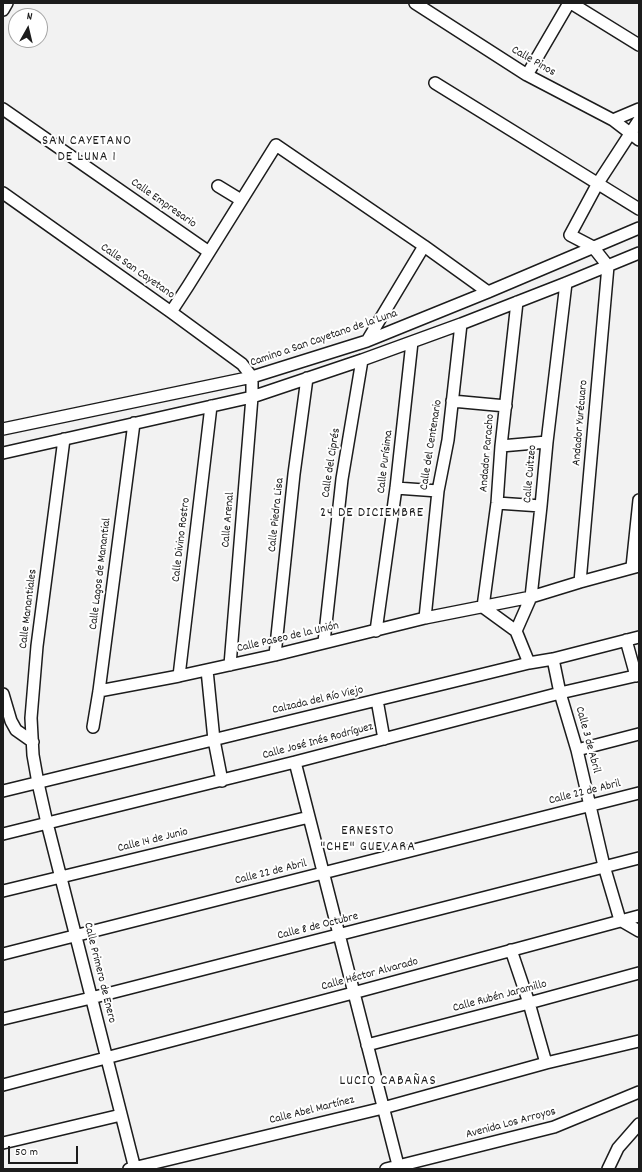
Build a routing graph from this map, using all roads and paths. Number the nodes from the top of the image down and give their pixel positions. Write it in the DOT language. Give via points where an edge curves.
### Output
graph roads {
  1 [pos="7,3"];
  2 [pos="415,3"];
  3 [pos="570,3"];
  4 [pos="3,10"];
  5 [pos="639,45"];
  6 [pos="527,75"];
  7 [pos="435,83"];
  8 [pos="3,109"];
  9 [pos="639,109"];
  10 [pos="613,120"];
  11 [pos="639,120"];
  12 [pos="635,136"];
  13 [pos="598,183"];
  14 [pos="218,186"];
  15 [pos="3,193"];
  16 [pos="241,200"];
  17 [pos="639,209"];
  18 [pos="639,228"];
  19 [pos="424,246"];
  20 [pos="593,247"];
  21 [pos="209,252"];
  22 [pos="639,253"];
  23 [pos="608,266"];
  24 [pos="566,283"];
  25 [pos="488,292"];
  26 [pos="516,302"];
  27 [pos="171,312"];
  28 [pos="461,324"];
  29 [pos="367,341"];
  30 [pos="412,342"];
  31 [pos="362,360"];
  32 [pos="252,377"];
  33 [pos="307,378"];
  34 [pos="252,397"];
  35 [pos="452,401"];
  36 [pos="211,406"];
  37 [pos="506,406"];
  38 [pos="134,423"];
  39 [pos="3,429"];
  40 [pos="64,439"];
  41 [pos="547,442"];
  42 [pos="501,446"];
  43 [pos="3,453"];
  44 [pos="396,488"];
  45 [pos="438,492"];
  46 [pos="639,500"];
  47 [pos="497,503"];
  48 [pos="541,506"];
  49 [pos="636,566"];
  50 [pos="580,582"];
  51 [pos="531,597"];
  52 [pos="483,607"];
  53 [pos="425,618"];
  54 [pos="376,631"];
  55 [pos="516,631"];
  56 [pos="639,637"];
  57 [pos="626,640"];
  58 [pos="324,642"];
  59 [pos="274,655"];
  60 [pos="554,659"];
  61 [pos="529,663"];
  62 [pos="230,665"];
  63 [pos="207,670"];
  64 [pos="637,675"];
  65 [pos="179,676"];
  66 [pos="99,691"];
  67 [pos="560,692"];
  68 [pos="3,694"];
  69 [pos="377,700"];
  70 [pos="93,727"];
  71 [pos="639,734"];
  72 [pos="384,738"];
  73 [pos="214,740"];
  74 [pos="32,742"];
  75 [pos="577,750"];
  76 [pos="295,762"];
  77 [pos="222,781"];
  78 [pos="38,783"];
  79 [pos="3,791"];
  80 [pos="639,793"];
  81 [pos="590,806"];
  82 [pos="309,817"];
  83 [pos="47,823"];
  84 [pos="3,834"];
  85 [pos="639,858"];
  86 [pos="604,866"];
  87 [pos="324,873"];
  88 [pos="61,877"];
  89 [pos="3,890"];
  90 [pos="639,916"];
  91 [pos="620,920"];
  92 [pos="639,931"];
  93 [pos="76,936"];
  94 [pos="340,936"];
  95 [pos="511,950"];
  96 [pos="3,954"];
  97 [pos="639,973"];
  98 [pos="353,994"];
  99 [pos="91,998"];
  100 [pos="529,1004"];
  101 [pos="3,1019"];
  102 [pos="639,1041"];
  103 [pos="367,1045"];
  104 [pos="107,1058"];
  105 [pos="546,1063"];
  106 [pos="3,1085"];
  107 [pos="639,1092"];
  108 [pos="383,1108"];
  109 [pos="121,1115"];
  110 [pos="639,1124"];
  111 [pos="3,1143"];
  112 [pos="398,1168"];
  113 [pos="133,1169"];
  114 [pos="386,1169"];
  115 [pos="608,1169"];
  1 -- 4 [label="street"];
  2 -- 6 [label="street, Calle Pinos"];
  3 -- 5 [label="street"];
  3 -- 6 [label="street"];
  6 -- 10 [label="street, Calle Pinos"];
  7 -- 13 [label="street"];
  8 -- 21 [label="street, Calle Empresario"];
  9 -- 10 [label="street"];
  10 -- 12 [label="street, Calle Pinos"];
  11 -- 12 [label="street"];
  12 -- 13 [label="street"];
  13 -- 17 [label="street"];
  13 -- 20 [label="street" via="570,235"];
  14 -- 16 [label="street"];
  15 -- 27 [label="street, Calle San Cayetano"];
  16 -- 19 [label="street" via="276,145"];
  16 -- 21 [label="street"];
  18 -- 20 [label="street, Camino a San Cayetano de la Luna"];
  19 -- 25 [label="street"];
  19 -- 29 [label="street"];
  20 -- 23 [label="street"];
  20 -- 25 [label="street, Camino a San Cayetano de la Luna"];
  21 -- 27 [label="street"];
  22 -- 23 [label="street"];
  23 -- 24 [label="street"];
  23 -- 50 [label="street, Andador Yurécuaro"];
  24 -- 26 [label="street"];
  24 -- 41 [label="street, Calle Cuitzeo"];
  25 -- 29 [label="street, Camino a San Cayetano de la Luna"];
  26 -- 28 [label="street"];
  26 -- 37 [label="street, Andador Paracho"];
  27 -- 32 [label="street, Calle San Cayetano" via="242,364"];
  28 -- 30 [label="street"];
  28 -- 35 [label="street, Calle del Centenario"];
  29 -- 32 [label="street, Camino a San Cayetano de la Luna"];
  30 -- 31 [label="street"];
  30 -- 44 [label="street, Calle Purísima"];
  31 -- 33 [label="street"];
  31 -- 58 [label="street, Calle del Ciprés" via="342,479"];
  32 -- 34 [label="street, Calle Arenal"];
  32 -- 39 [label="street, Camino a San Cayetano de la Luna"];
  33 -- 34 [label="street"];
  33 -- 59 [label="street, Calle Piedra Lisa"];
  34 -- 36 [label="street"];
  34 -- 62 [label="street, Calle Arenal"];
  35 -- 37 [label="street"];
  35 -- 45 [label="street, Calle del Centenario"];
  36 -- 38 [label="street"];
  36 -- 65 [label="street, Calle Divino Rostro"];
  37 -- 42 [label="street, Andador Paracho"];
  38 -- 40 [label="street"];
  38 -- 66 [label="street, Calle Lagos de Manantial"];
  40 -- 43 [label="street"];
  40 -- 74 [label="street, Calle Manantiales" via="37,646 31,718"];
  41 -- 42 [label="street"];
  41 -- 48 [label="street, Calle Cuitzeo"];
  42 -- 47 [label="street, Andador Paracho"];
  44 -- 45 [label="street"];
  44 -- 54 [label="street, Calle Purísima"];
  45 -- 53 [label="street, Calle del Centenario"];
  46 -- 49 [label="street"];
  47 -- 48 [label="street"];
  47 -- 52 [label="street, Andador Paracho"];
  48 -- 51 [label="street, Calle Cuitzeo"];
  49 -- 50 [label="street, Calle Paseo de la Unión"];
  50 -- 51 [label="street, Calle Paseo de la Unión"];
  51 -- 52 [label="street, Calle Paseo de la Unión"];
  51 -- 55 [label="street, Calle Cuitzeo"];
  52 -- 53 [label="street, Calle Paseo de la Unión"];
  52 -- 55 [label="street"];
  53 -- 54 [label="street, Calle Paseo de la Unión"];
  54 -- 58 [label="street, Calle Paseo de la Unión"];
  55 -- 61 [label="street"];
  56 -- 57 [label="street, Calzada del Río Viejo"];
  57 -- 60 [label="street, Calzada del Río Viejo"];
  57 -- 64 [label="street"];
  58 -- 59 [label="street, Calle Paseo de la Unión"];
  59 -- 62 [label="street, Calle Paseo de la Unión"];
  60 -- 61 [label="street, Calzada del Río Viejo"];
  60 -- 67 [label="street, Calle 3 de Abril"];
  61 -- 69 [label="street, Calzada del Río Viejo"];
  62 -- 63 [label="street, Calle Paseo de la Unión"];
  63 -- 65 [label="street, Calle Paseo de la Unión"];
  63 -- 73 [label="street"];
  64 -- 67 [label="street, Calle José Inés Rodríguez"];
  65 -- 66 [label="street, Calle Paseo de la Unión"];
  66 -- 70 [label="street, Calle Lagos de Manantial"];
  67 -- 72 [label="street, Calle José Inés Rodríguez"];
  67 -- 75 [label="street, Calle 3 de Abril"];
  68 -- 74 [label="street" via="16,730"];
  69 -- 72 [label="street"];
  69 -- 73 [label="street, Calzada del Río Viejo"];
  71 -- 75 [label="street"];
  72 -- 76 [label="street, Calle José Inés Rodríguez"];
  73 -- 77 [label="street"];
  73 -- 78 [label="street, Calzada del Río Viejo"];
  74 -- 78 [label="street, Calle Manantiales"];
  75 -- 81 [label="street, Calle 3 de Abril"];
  76 -- 77 [label="street, Calle José Inés Rodríguez"];
  76 -- 82 [label="street"];
  77 -- 83 [label="street, Calle José Inés Rodríguez"];
  78 -- 79 [label="street, Calzada del Río Viejo"];
  78 -- 83 [label="street, Calle Primero de Enero"];
  80 -- 81 [label="street, Calle 22 de Abril"];
  81 -- 86 [label="street, Calle 3 de Abril"];
  81 -- 87 [label="street, Calle 22 de Abril"];
  82 -- 87 [label="street"];
  82 -- 88 [label="street, Calle 14 de Junio"];
  83 -- 84 [label="street, Calle José Inés Rodríguez"];
  83 -- 88 [label="street, Calle Primero de Enero"];
  85 -- 86 [label="street, Calle 8 de Octubre"];
  86 -- 91 [label="street, Calle 3 de Abril"];
  86 -- 94 [label="street, Calle 8 de Octubre"];
  87 -- 93 [label="street, Calle 22 de Abril"];
  87 -- 94 [label="street"];
  88 -- 89 [label="street, Calle 14 de Junio"];
  88 -- 93 [label="street, Calle Primero de Enero"];
  90 -- 91 [label="street, Calle Héctor Alvarado"];
  91 -- 92 [label="street"];
  91 -- 95 [label="street, Calle Héctor Alvarado"];
  93 -- 96 [label="street, Calle 22 de Abril"];
  93 -- 99 [label="street, Calle Primero de Enero"];
  94 -- 98 [label="street"];
  94 -- 99 [label="street, Calle 8 de Octubre"];
  95 -- 98 [label="street, Calle Héctor Alvarado"];
  95 -- 100 [label="street"];
  97 -- 100 [label="street, Calle Rubén Jaramillo"];
  98 -- 103 [label="street"];
  98 -- 104 [label="street, Calle Héctor Alvarado"];
  99 -- 101 [label="street, Calle 8 de Octubre"];
  99 -- 104 [label="street, Calle Primero de Enero"];
  100 -- 103 [label="street, Calle Rubén Jaramillo"];
  100 -- 105 [label="street"];
  102 -- 105 [label="street, Calle Abel Martínez"];
  103 -- 108 [label="street"];
  104 -- 106 [label="street, Calle Héctor Alvarado"];
  104 -- 109 [label="street, Calle Primero de Enero"];
  105 -- 108 [label="street, Calle Abel Martínez"];
  107 -- 112 [label="street, Avenida Los Arroyos" via="554,1127"];
  108 -- 112 [label="street"];
  108 -- 113 [label="street, Calle Abel Martínez"];
  109 -- 111 [label="street"];
  109 -- 113 [label="street, Calle Primero de Enero"];
  110 -- 115 [label="street" via="618,1148"];
  112 -- 114 [label="street, Avenida Los Arroyos"];
}
